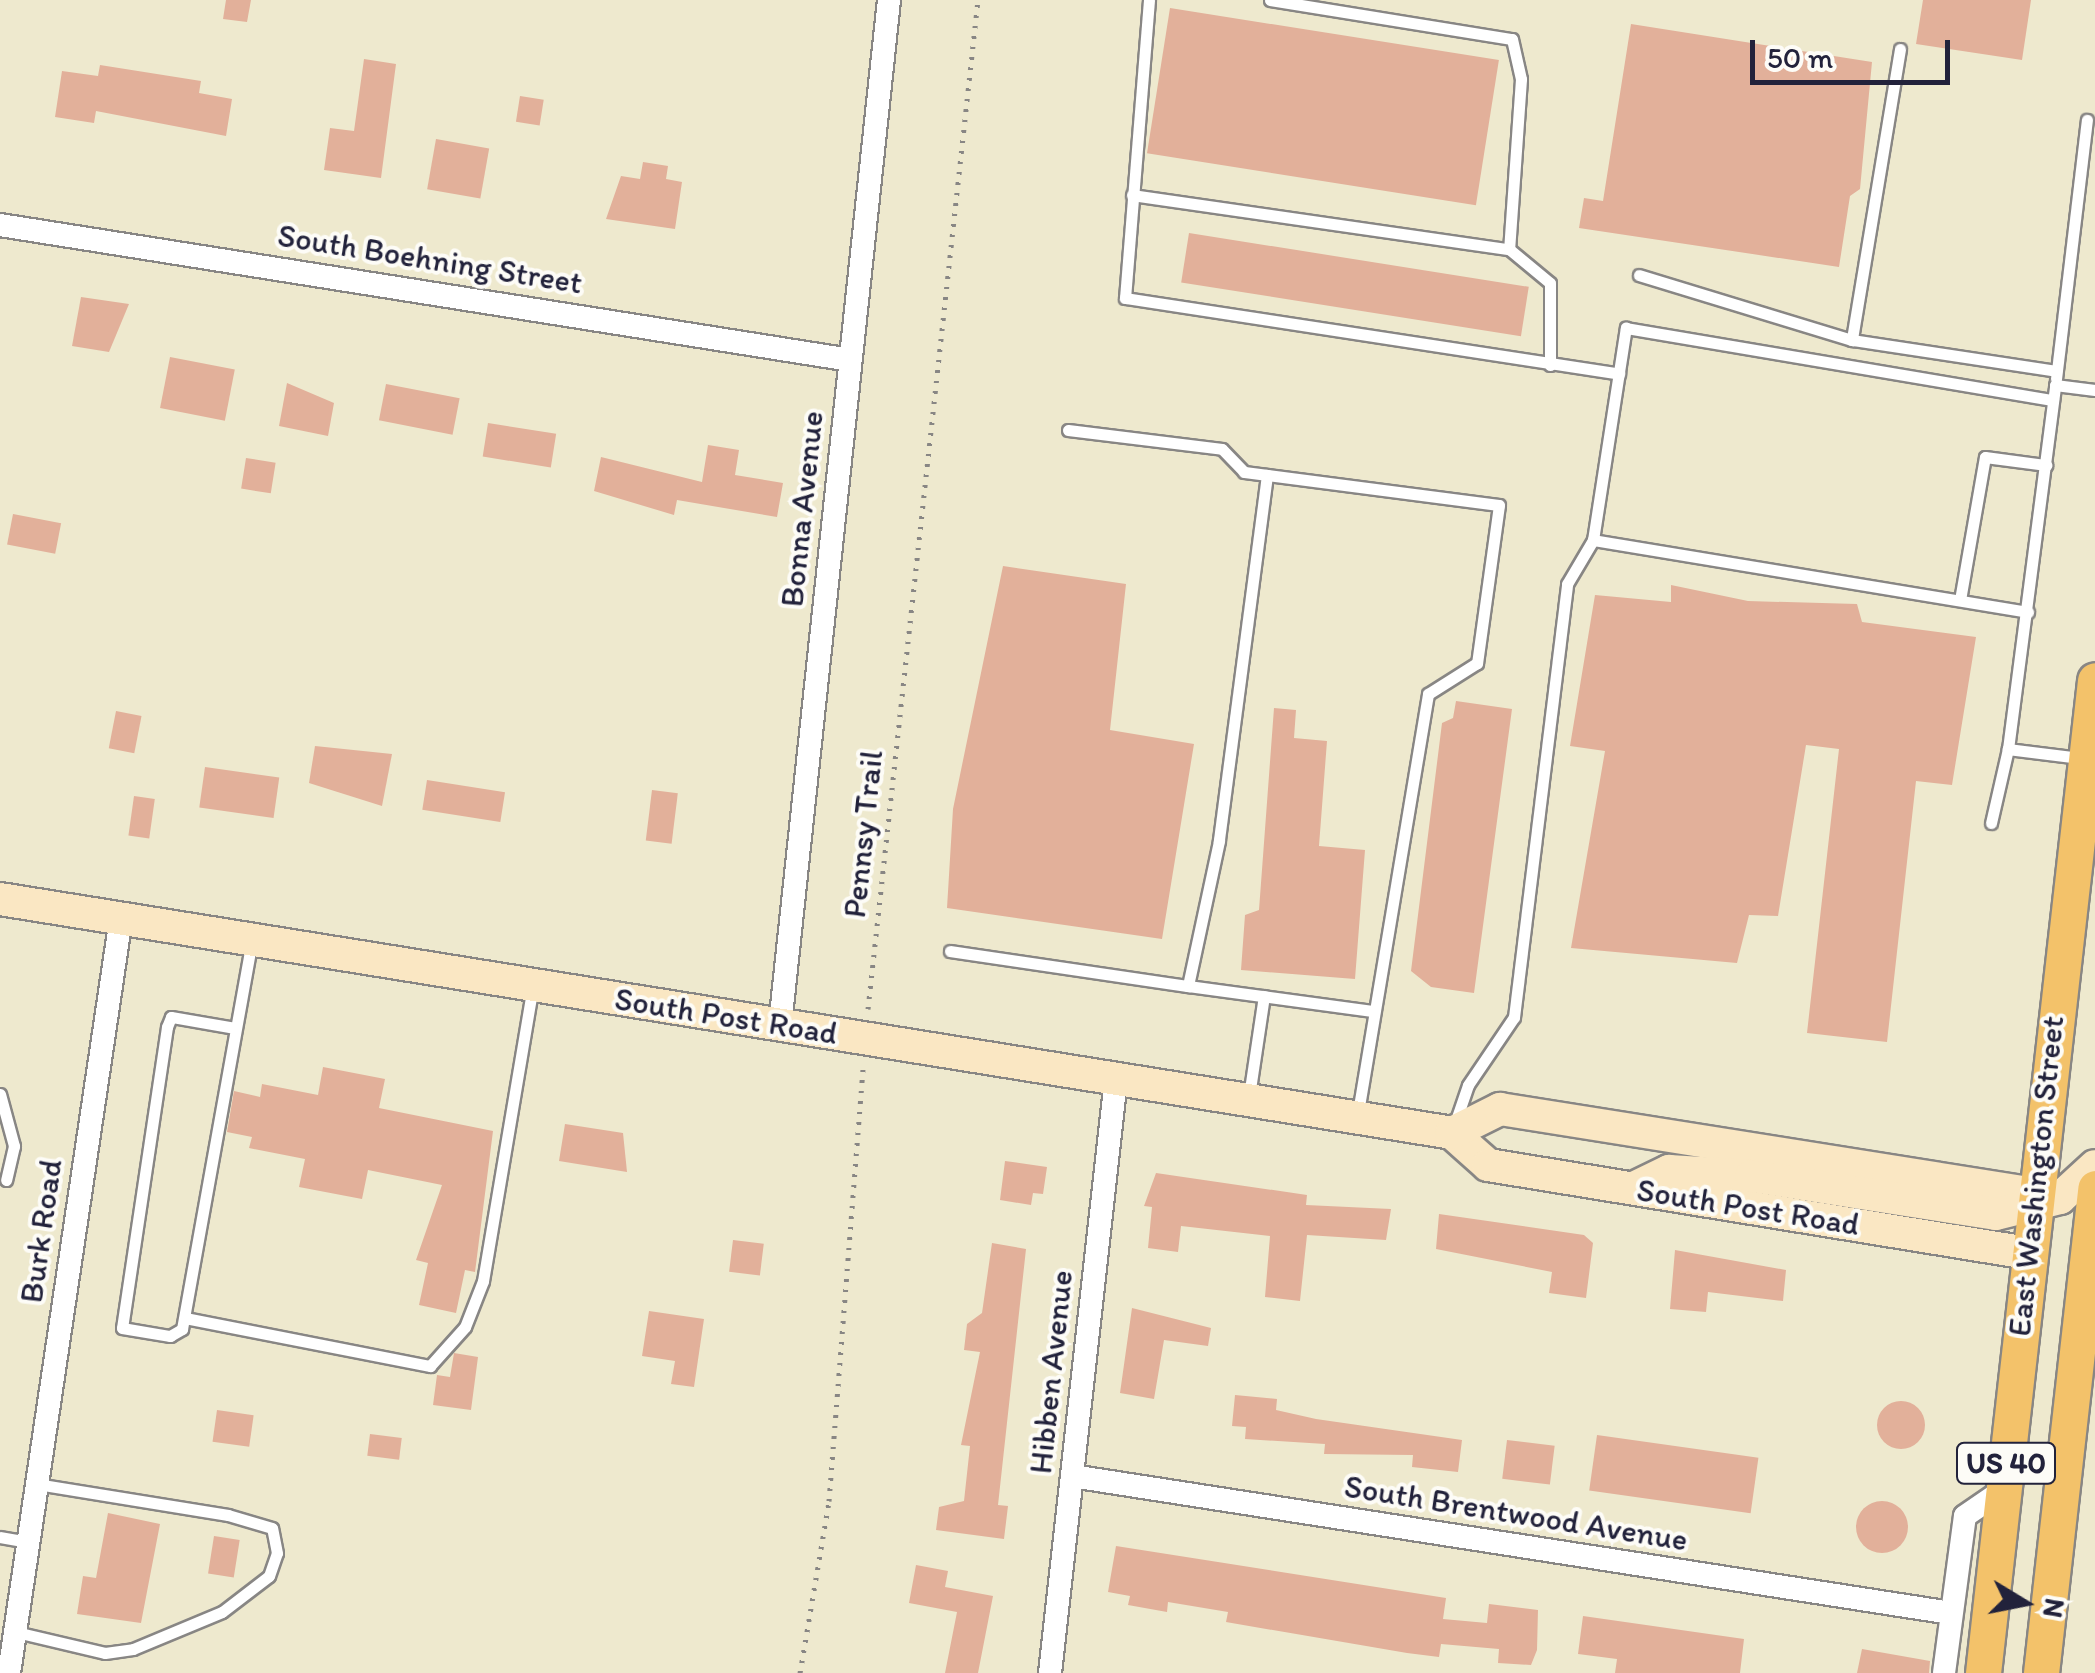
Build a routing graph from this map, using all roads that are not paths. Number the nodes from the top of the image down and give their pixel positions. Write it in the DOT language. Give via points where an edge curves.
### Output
graph roads {
  1 [pos="889,0"];
  2 [pos="1149,0"];
  3 [pos="1270,0"];
  4 [pos="1900,49"];
  5 [pos="2087,120"];
  6 [pos="1132,195"];
  7 [pos="0,224"];
  8 [pos="1509,249"];
  9 [pos="1639,275"];
  10 [pos="1852,340"];
  11 [pos="850,360"];
  12 [pos="1550,365"];
  13 [pos="1619,374"];
  14 [pos="2056,378"];
  15 [pos="2095,390"];
  16 [pos="2053,400"];
  17 [pos="1068,430"];
  18 [pos="2046,465"];
  19 [pos="1267,475"];
  20 [pos="1593,540"];
  21 [pos="1960,600"];
  22 [pos="2028,612"];
  23 [pos="2095,680"];
  24 [pos="2008,749"];
  25 [pos="2080,758"];
  26 [pos="1991,822"];
  27 [pos="0,899"];
  28 [pos="121,918"];
  29 [pos="252,940"];
  30 [pos="950,952"];
  31 [pos="534,985"];
  32 [pos="1188,986"];
  33 [pos="1264,996"];
  34 [pos="1374,1011"];
  35 [pos="780,1025"];
  36 [pos="235,1028"];
  37 [pos="1116,1079"];
  38 [pos="0,1094"];
  39 [pos="1248,1100"];
  40 [pos="1358,1118"];
  41 [pos="1452,1133"];
  42 [pos="2095,1166"];
  43 [pos="6,1180"];
  44 [pos="1634,1188"];
  45 [pos="2069,1198"];
  46 [pos="2067,1259"];
  47 [pos="185,1318"];
  48 [pos="2083,1403"];
  49 [pos="1072,1476"];
  50 [pos="37,1484"];
  51 [pos="2003,1490"];
  52 [pos="0,1537"];
  53 [pos="29,1542"];
  54 [pos="1951,1613"];
  55 [pos="16,1632"];
  56 [pos="9,1673"];
  57 [pos="1050,1673"];
  58 [pos="1944,1673"];
  59 [pos="1983,1673"];
  60 [pos="2041,1673"];
  1 -- 11 [label="street, Bonna Avenue"];
  2 -- 6 [label="lane"];
  3 -- 8 [label="lane" via="1512,39 1521,79"];
  4 -- 10 [label="lane"];
  5 -- 14 [label="lane"];
  6 -- 8 [label="lane"];
  6 -- 12 [label="lane" via="1125,298"];
  7 -- 11 [label="street, South Boehning Street"];
  8 -- 12 [label="lane" via="1550,283"];
  9 -- 10 [label="lane"];
  10 -- 14 [label="lane"];
  11 -- 35 [label="street, Bonna Avenue"];
  12 -- 13 [label="lane"];
  13 -- 16 [label="lane" via="1626,328"];
  13 -- 20 [label="lane"];
  14 -- 15 [label="lane"];
  14 -- 16 [label="lane"];
  16 -- 18 [label="lane"];
  17 -- 19 [label="lane" via="1222,449 1244,472"];
  18 -- 21 [label="lane" via="1985,457"];
  18 -- 22 [label="lane"];
  19 -- 32 [label="lane" via="1220,842"];
  19 -- 34 [label="lane" via="1498,505 1478,663 1428,694"];
  20 -- 21 [label="lane"];
  20 -- 41 [label="lane" via="1567,584 1514,1017 1468,1085"];
  21 -- 22 [label="lane"];
  22 -- 24 [label="lane"];
  23 -- 25 [label="main road, East Washington Street / US 40"];
  24 -- 25 [label="lane"];
  24 -- 26 [label="lane"];
  25 -- 45 [label="main road, East Washington Street / US 40"];
  27 -- 28 [label="main road, South Post Road"];
  28 -- 29 [label="main road, South Post Road"];
  28 -- 50 [label="street, Burk Road"];
  29 -- 31 [label="main road, South Post Road"];
  29 -- 36 [label="lane"];
  30 -- 32 [label="lane"];
  31 -- 35 [label="main road, South Post Road"];
  31 -- 47 [label="lane" via="483,1281 465,1328 430,1366"];
  32 -- 33 [label="lane"];
  33 -- 34 [label="lane"];
  33 -- 39 [label="lane"];
  34 -- 40 [label="lane"];
  35 -- 37 [label="main road, South Post Road"];
  36 -- 47 [label="lane"];
  36 -- 47 [label="lane" via="171,1017 116,1321 170,1336"];
  37 -- 39 [label="main road, South Post Road"];
  37 -- 49 [label="street, Hibben Avenue"];
  38 -- 43 [label="lane" via="14,1146"];
  39 -- 40 [label="main road, South Post Road"];
  40 -- 41 [label="main road, South Post Road"];
  41 -- 44 [label="main road, South Post Road" via="1488,1165"];
  41 -- 45 [label="main road, South Post Road" via="1500,1109"];
  42 -- 45 [label="main road"];
  44 -- 45 [label="main road" via="1669,1171 1996,1214"];
  44 -- 46 [label="main road, South Post Road"];
  45 -- 46 [label="main road, East Washington Street / US 40"];
  45 -- 46 [label="main road, East Washington Street / US 40"];
  46 -- 48 [label="main road, East Washington Street / US 40"];
  46 -- 51 [label="main road, East Washington Street / US 40"];
  48 -- 60 [label="main road, East Washington Street / US 40"];
  49 -- 54 [label="street, South Brentwood Avenue"];
  49 -- 57 [label="street, Hibben Avenue"];
  50 -- 53 [label="street, Burk Road"];
  50 -- 55 [label="lane" via="228,1515 272,1528 277,1553 269,1576 222,1612 133,1649 105,1653"];
  51 -- 54 [label="street" via="1965,1516"];
  51 -- 59 [label="main road, East Washington Street / US 40"];
  52 -- 53 [label="lane"];
  53 -- 55 [label="street, Burk Road"];
  54 -- 58 [label="street"];
  55 -- 56 [label="street, Burk Road"];
}
